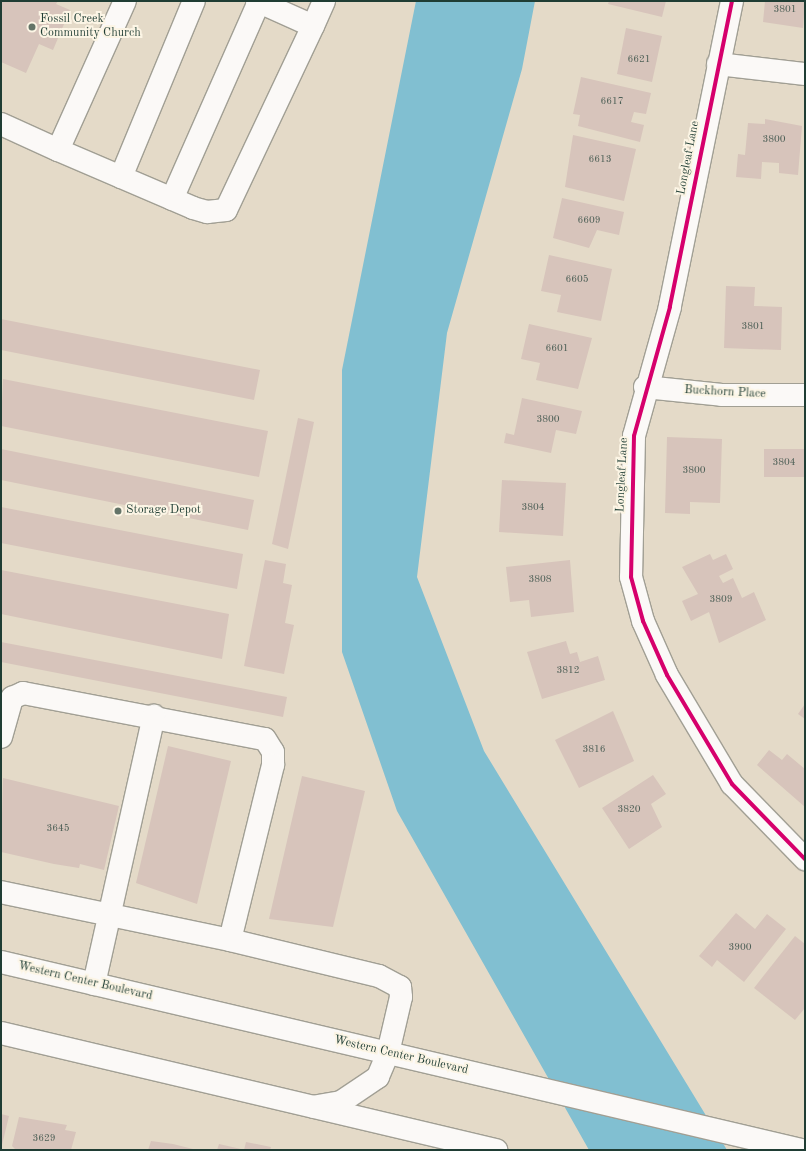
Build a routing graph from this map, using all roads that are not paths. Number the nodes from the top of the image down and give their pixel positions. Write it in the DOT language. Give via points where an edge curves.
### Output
graph roads {
  1 [pos="125,1"];
  2 [pos="194,1"];
  3 [pos="324,1"];
  4 [pos="732,1"];
  5 [pos="258,2"];
  6 [pos="313,26"];
  7 [pos="718,64"];
  8 [pos="805,74"];
  9 [pos="1,124"];
  10 [pos="58,150"];
  11 [pos="121,177"];
  12 [pos="172,199"];
  13 [pos="645,387"];
  14 [pos="805,395"];
  15 [pos="154,716"];
  16 [pos="1,738"];
  17 [pos="805,859"];
  18 [pos="1,892"];
  19 [pos="110,916"];
  20 [pos="230,940"];
  21 [pos="1,962"];
  22 [pos="94,984"];
  23 [pos="1,1033"];
  24 [pos="388,1053"];
  25 [pos="313,1106"];
  26 [pos="496,1150"];
  27 [pos="801,1150"];
  1 -- 10 [label="main road"];
  2 -- 11 [label="main road"];
  3 -- 6 [label="main road"];
  4 -- 7 [label="main road, Longleaf Lane"];
  5 -- 6 [label="main road"];
  5 -- 12 [label="main road"];
  6 -- 12 [label="main road" via="226,210 207,212"];
  7 -- 8 [label="main road"];
  7 -- 13 [label="main road, Longleaf Lane" via="670,307"];
  9 -- 10 [label="main road"];
  10 -- 11 [label="main road"];
  11 -- 12 [label="main road"];
  13 -- 14 [label="main road, Buckhorn Place" via="722,395"];
  13 -- 17 [label="main road, Longleaf Lane" via="634,436 630,496 631,577 643,621 667,675 732,784"];
  15 -- 16 [label="main road" via="23,693 12,698"];
  15 -- 19 [label="main road"];
  15 -- 20 [label="main road" via="266,739 273,752 273,765"];
  18 -- 19 [label="main road"];
  19 -- 20 [label="main road"];
  19 -- 22 [label="main road"];
  20 -- 24 [label="main road" via="392,980 400,987 401,997"];
  21 -- 22 [label="main road, Western Center Boulevard"];
  22 -- 24 [label="main road, Western Center Boulevard"];
  23 -- 25 [label="main road"];
  24 -- 25 [label="main road" via="378,1077 359,1093 340,1102"];
  24 -- 27 [label="main road, Western Center Boulevard"];
  25 -- 26 [label="main road"];
}
